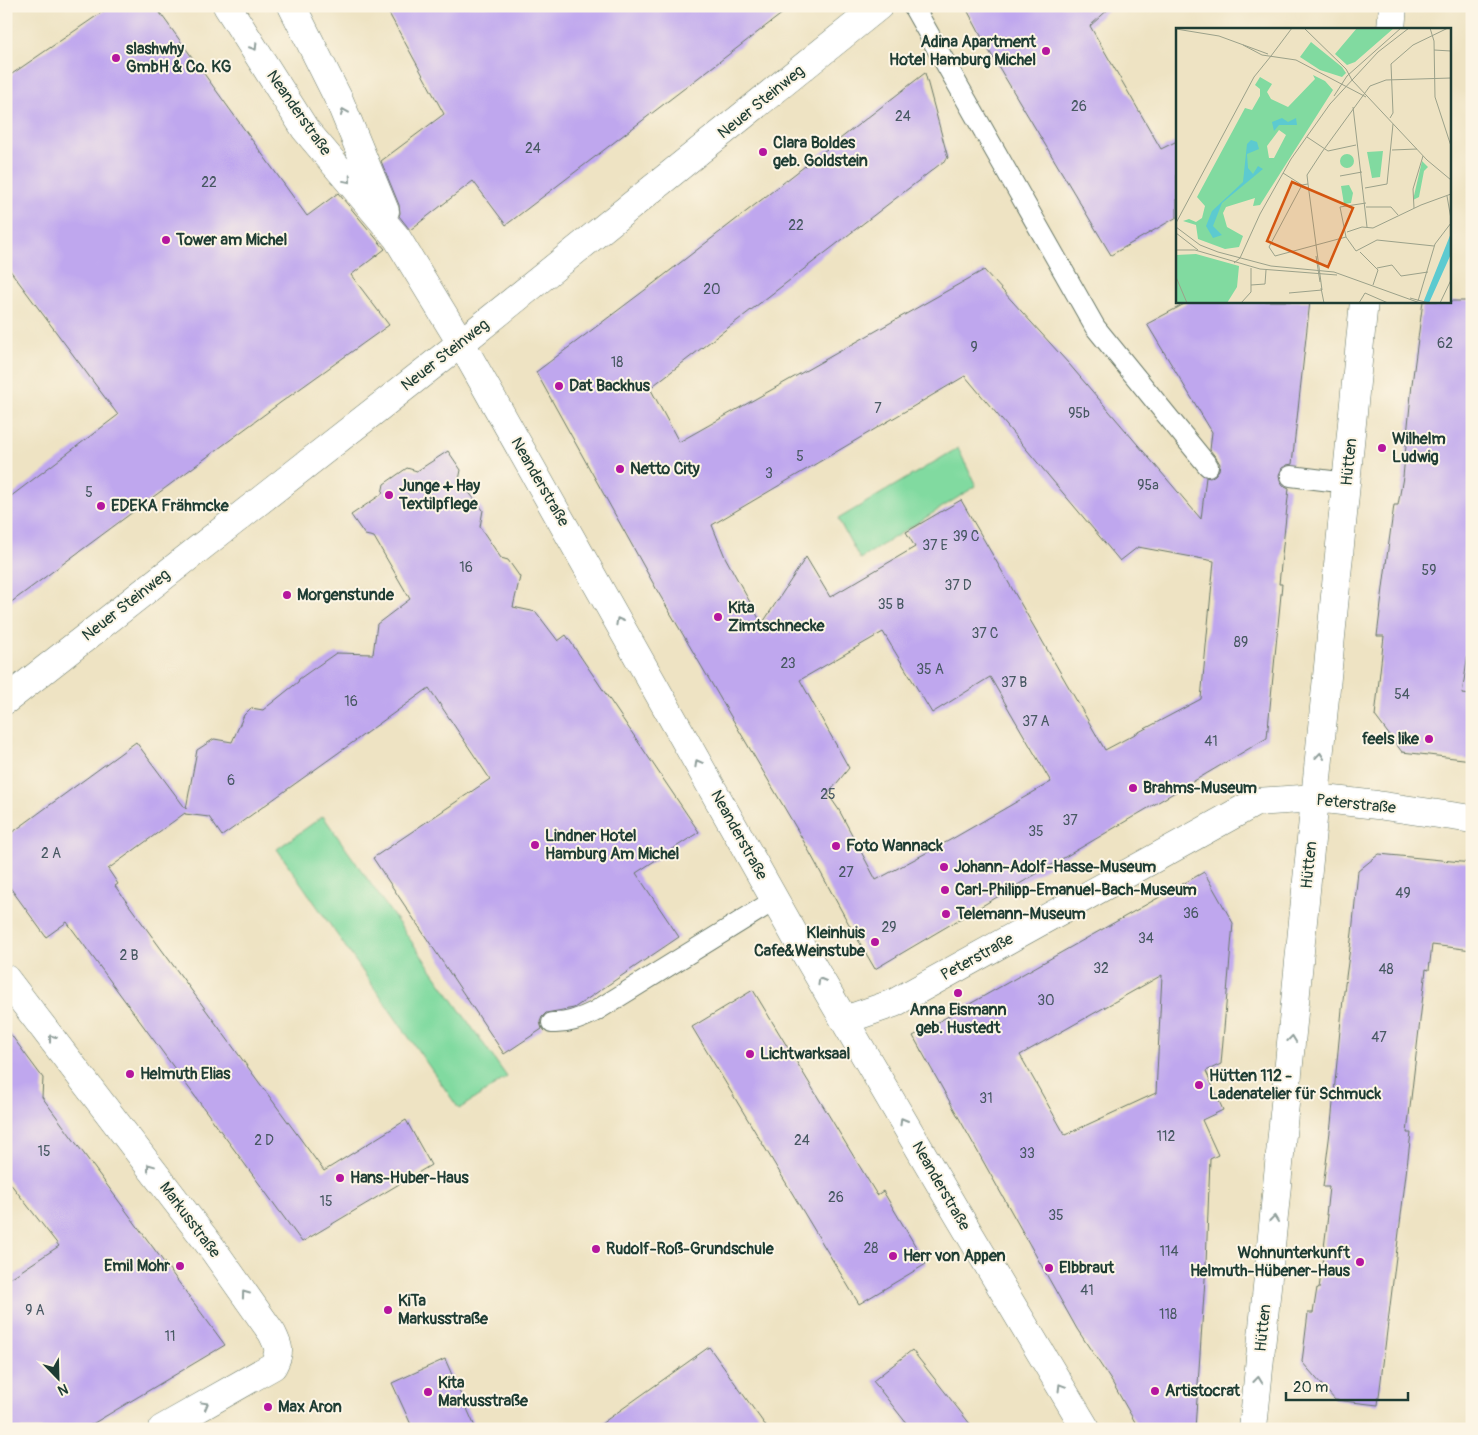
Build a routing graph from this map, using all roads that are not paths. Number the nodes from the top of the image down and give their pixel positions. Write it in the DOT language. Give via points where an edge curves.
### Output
graph roads {
  1 [pos="228,6"];
  2 [pos="292,6"];
  3 [pos="880,6"];
  4 [pos="913,6"];
  5 [pos="1393,6"];
  6 [pos="1391,28"];
  7 [pos="397,238"];
  8 [pos="1364,302"];
  9 [pos="461,343"];
  10 [pos="1208,466"];
  11 [pos="1291,476"];
  12 [pos="1346,483"];
  13 [pos="6,700"];
  14 [pos="1316,798"];
  15 [pos="1472,818"];
  16 [pos="775,900"];
  17 [pos="6,979"];
  18 [pos="845,1020"];
  19 [pos="552,1023"];
  20 [pos="162,1429"];
  21 [pos="1086,1429"];
  22 [pos="1253,1429"];
  1 -- 7 [label="street, Neanderstraße, one-way" via="305,129"];
  7 -- 2 [label="street, Neanderstraße, one-way" via="340,102"];
  3 -- 9 [label="street, Neuer Steinweg"];
  4 -- 10 [label="lane" via="1095,327"];
  5 -- 6 [label="street"];
  7 -- 9 [label="street, Neanderstraße"];
  8 -- 12 [label="street, Hütten"];
  9 -- 13 [label="street, Neuer Steinweg"];
  16 -- 9 [label="street, Neanderstraße, one-way"];
  11 -- 12 [label="lane"];
  14 -- 12 [label="street, Hütten, one-way"];
  14 -- 15 [label="street, Peterstraße"];
  14 -- 18 [label="street, Peterstraße" via="1256,802 894,1003"];
  22 -- 14 [label="street, Hütten, one-way"];
  18 -- 16 [label="street, Neanderstraße, one-way"];
  16 -- 19 [label="lane" via="594,1012 578,1020"];
  20 -- 17 [label="street, Markusstraße, one-way" via="273,1366 278,1356 278,1345 212,1248"];
  21 -- 18 [label="street, Neanderstraße, one-way"];
}
